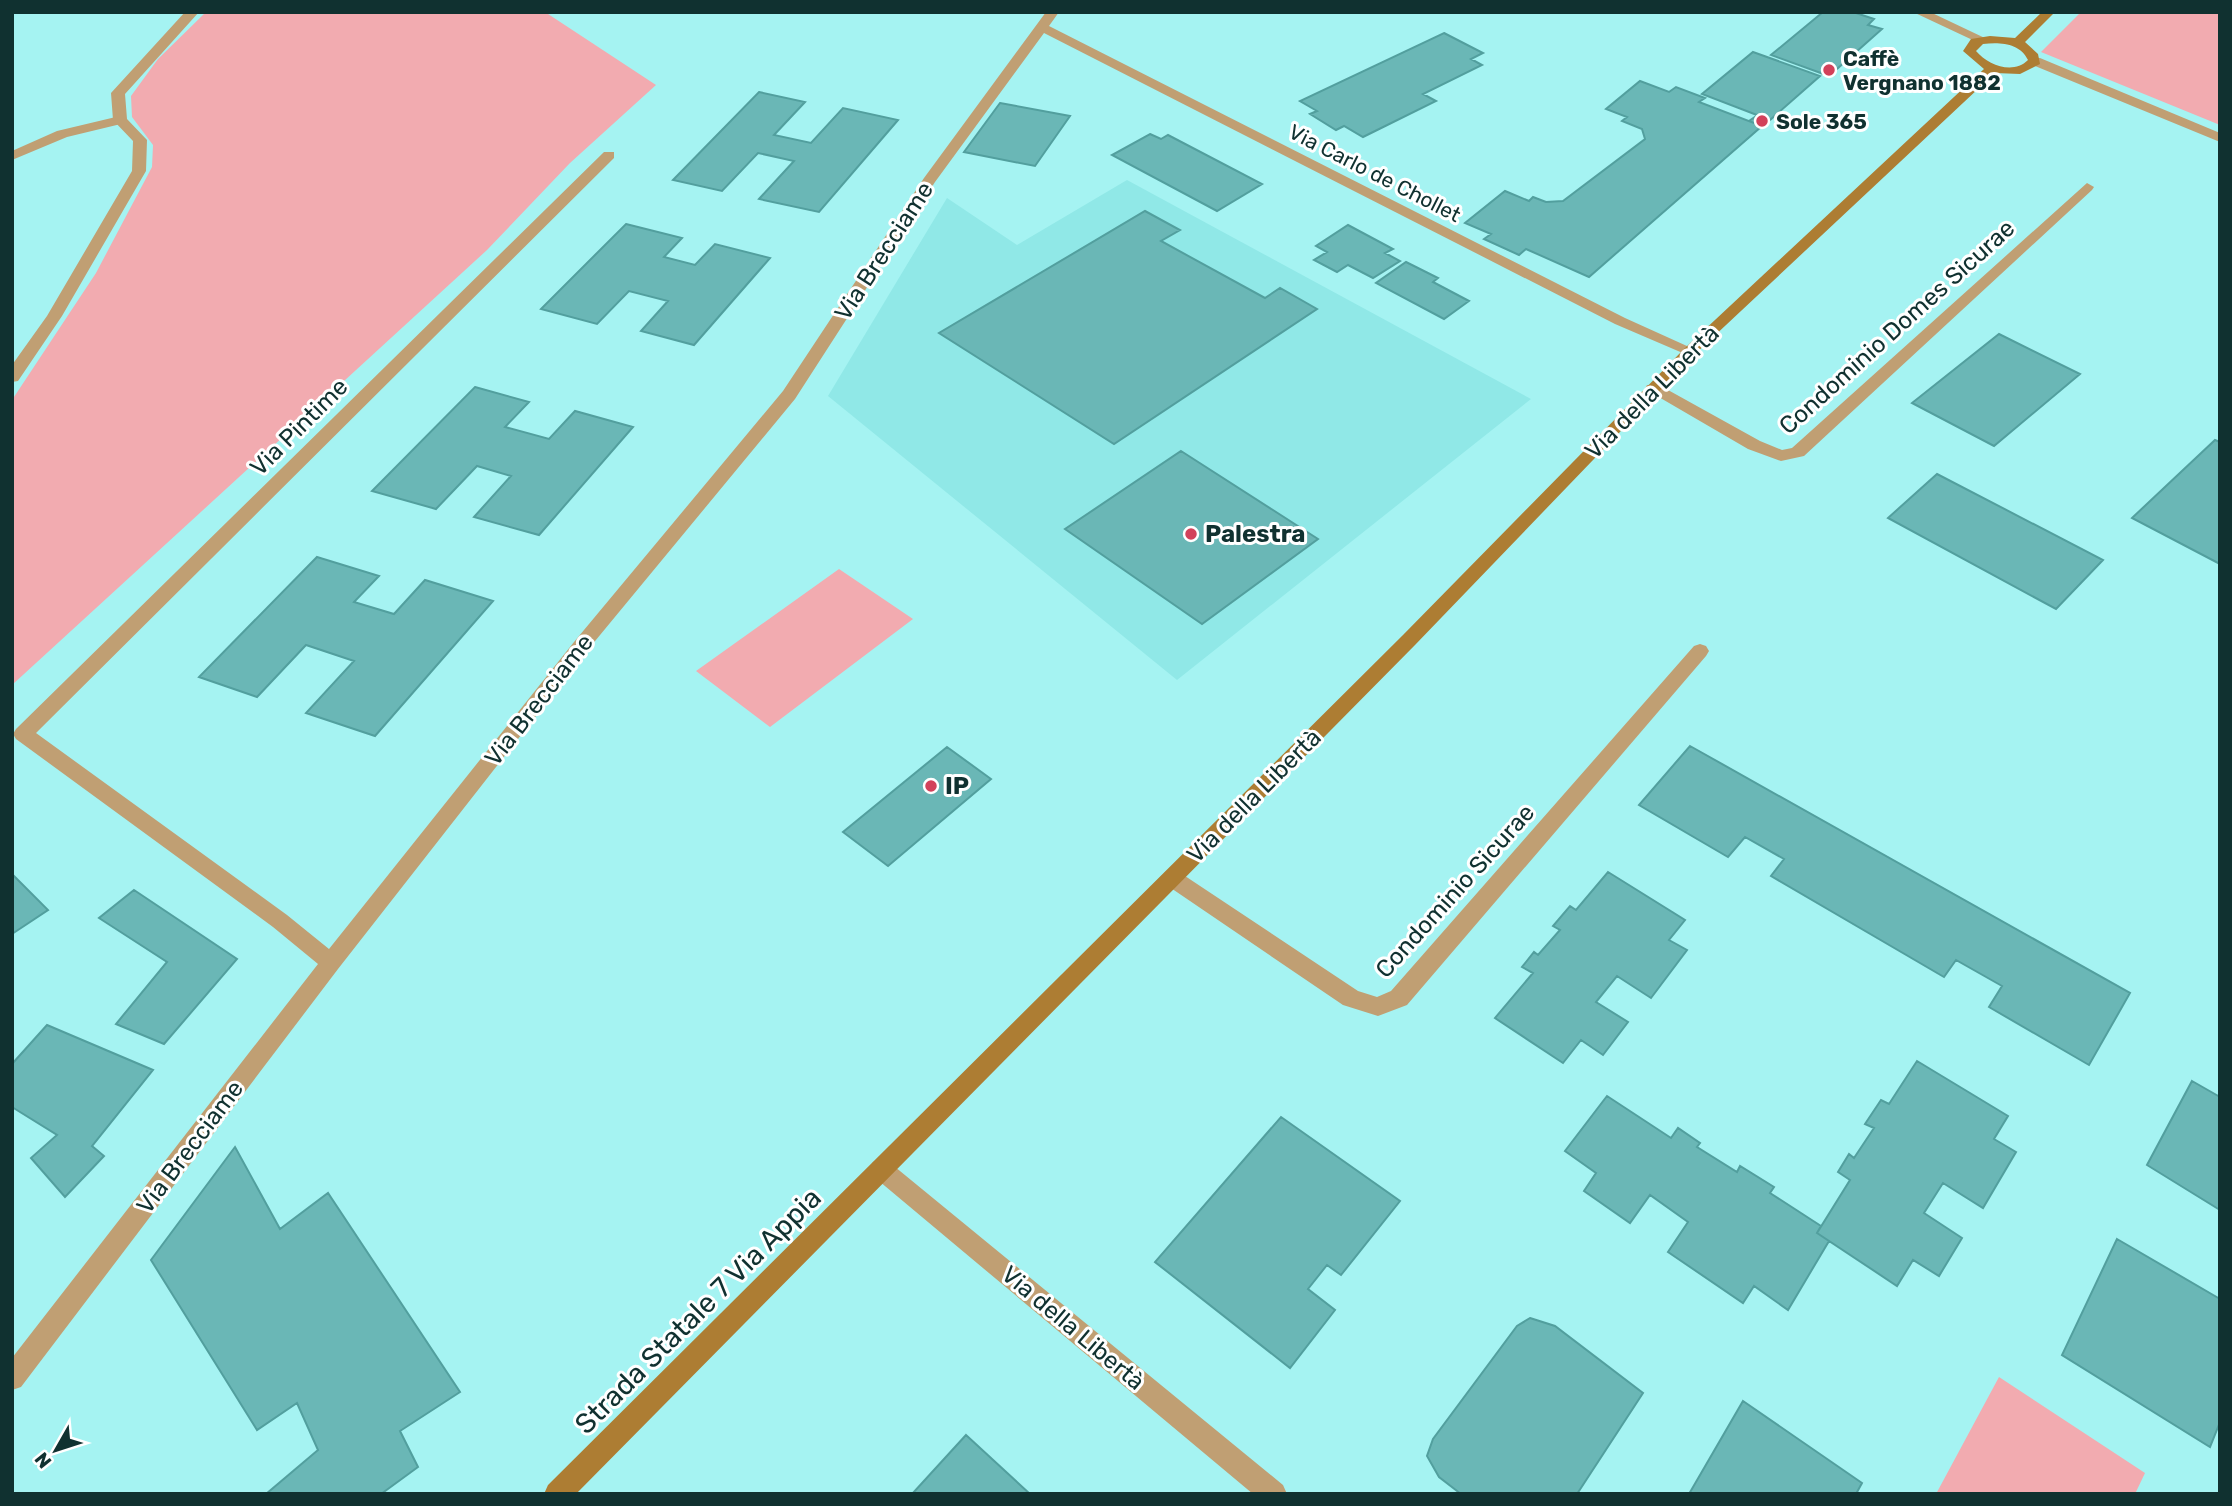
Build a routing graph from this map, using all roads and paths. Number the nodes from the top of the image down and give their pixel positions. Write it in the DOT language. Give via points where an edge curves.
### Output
graph roads {
  1 [pos="193,12"];
  2 [pos="1053,12"];
  3 [pos="1919,12"];
  4 [pos="2049,12"];
  5 [pos="1043,28"];
  6 [pos="1983,40"];
  7 [pos="2017,44"];
  8 [pos="2035,61"];
  9 [pos="1992,68"];
  10 [pos="120,120"];
  11 [pos="2220,138"];
  12 [pos="608,155"];
  13 [pos="12,156"];
  14 [pos="2087,187"];
  15 [pos="1690,351"];
  16 [pos="12,377"];
  17 [pos="1653,388"];
  18 [pos="1700,651"];
  19 [pos="18,732"];
  20 [pos="1172,878"];
  21 [pos="331,963"];
  22 [pos="881,1169"];
  23 [pos="12,1378"];
  24 [pos="557,1494"];
  25 [pos="1274,1494"];
  1 -- 10 [label="street" via="118,93"];
  2 -- 5 [label="street, Via Brecciame"];
  3 -- 6 [label="street"];
  4 -- 7 [label="main road"];
  5 -- 15 [label="street, Via Carlo de Chollet" via="1620,321"];
  5 -- 21 [label="street, Via Brecciame" via="929,181 789,395 580,648"];
  6 -- 7 [label="main road"];
  6 -- 9 [label="main road" via="1969,51"];
  7 -- 8 [label="main road" via="2031,51"];
  8 -- 9 [label="main road" via="2018,70"];
  8 -- 11 [label="street"];
  9 -- 15 [label="main road, Via della Libertà"];
  10 -- 13 [label="street" via="62,134"];
  10 -- 16 [label="street" via="140,140 139,171 54,316"];
  12 -- 19 [label="street, Via Pintime"];
  14 -- 17 [label="street, Condominio Domes Sicurae" via="1798,452 1781,456 1754,445"];
  15 -- 17 [label="main road, Via della Libertà"];
  17 -- 20 [label="main road, Via della Libertà"];
  18 -- 20 [label="street, Condominio Sicurae" via="1399,998 1378,1007 1351,998"];
  19 -- 21 [label="street, Via Pintime" via="280,921"];
  20 -- 22 [label="main road, Via della Libertà"];
  21 -- 23 [label="street, Via Brecciame"];
  22 -- 24 [label="main road, Strada Statale 7 Via Appia"];
  22 -- 25 [label="street, Via della Libertà"];
}
